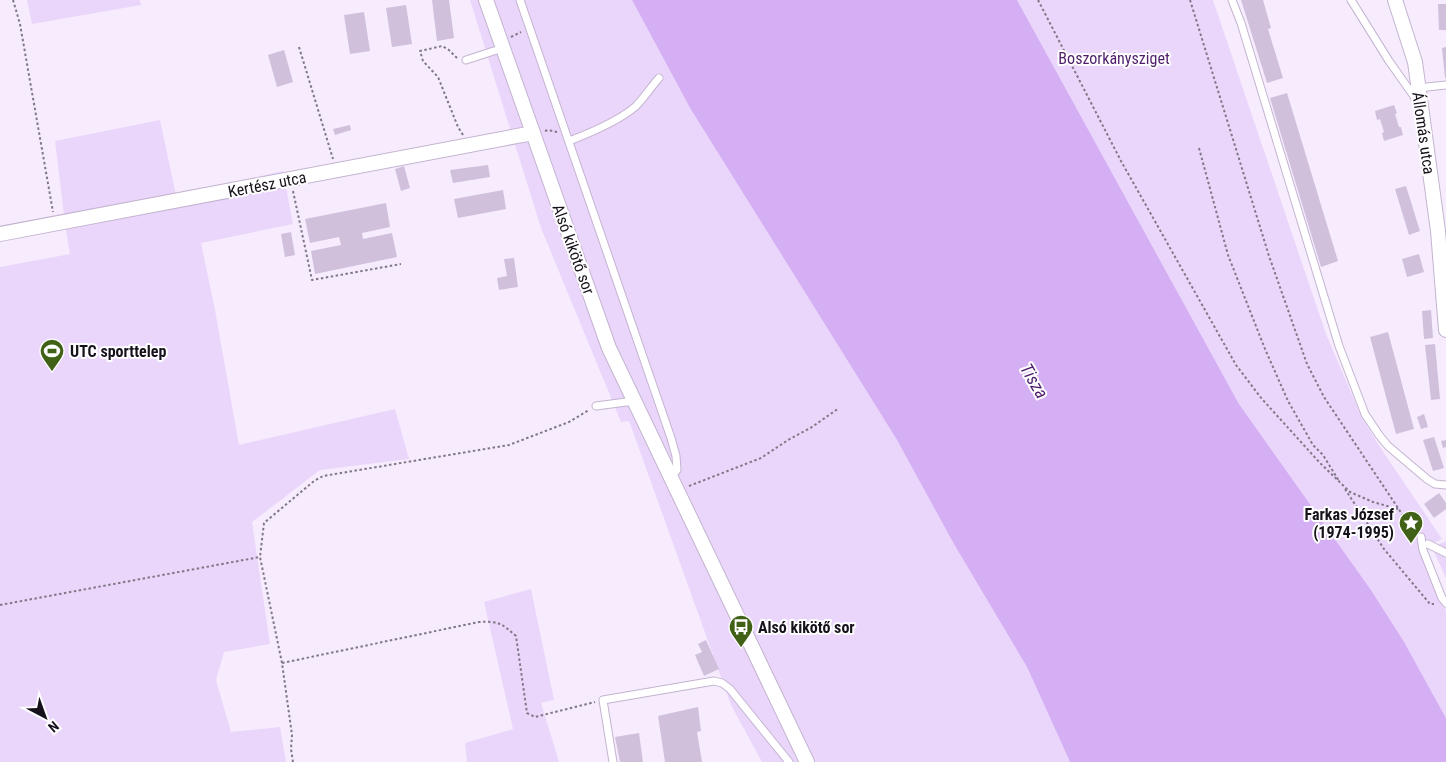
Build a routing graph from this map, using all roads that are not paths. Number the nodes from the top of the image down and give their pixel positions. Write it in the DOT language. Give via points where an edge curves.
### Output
graph roads {
  1 [pos="486,0"];
  2 [pos="520,0"];
  3 [pos="1232,0"];
  4 [pos="1351,0"];
  5 [pos="1395,0"];
  6 [pos="502,44"];
  7 [pos="466,60"];
  8 [pos="659,78"];
  9 [pos="1446,85"];
  10 [pos="1418,88"];
  11 [pos="1421,106"];
  12 [pos="533,133"];
  13 [pos="568,138"];
  14 [pos="0,234"];
  15 [pos="1446,330"];
  16 [pos="634,401"];
  17 [pos="596,406"];
  18 [pos="671,477"];
  19 [pos="1446,485"];
  20 [pos="1421,537"];
  21 [pos="1428,544"];
  22 [pos="1446,553"];
  23 [pos="1444,600"];
  24 [pos="613,762"];
  25 [pos="789,762"];
  26 [pos="807,762"];
  1 -- 6 [label="street, Alsó kikötő sor"];
  2 -- 13 [label="lane"];
  3 -- 19 [label="lane" via="1339,346 1364,414 1388,446 1427,480"];
  4 -- 11 [label="lane"];
  5 -- 10 [label="street, Állomás utca" via="1415,62"];
  6 -- 7 [label="lane"];
  6 -- 12 [label="street, Alsó kikötő sor"];
  8 -- 13 [label="lane" via="636,106 618,118 584,135"];
  9 -- 10 [label="lane"];
  10 -- 11 [label="street, Állomás utca"];
  11 -- 15 [label="street, Állomás utca" via="1438,231"];
  12 -- 14 [label="street, Kertész utca"];
  12 -- 16 [label="street, Alsó kikötő sor" via="609,348"];
  13 -- 18 [label="lane" via="671,438 677,470"];
  16 -- 17 [label="lane"];
  16 -- 18 [label="street, Alsó kikötő sor"];
  18 -- 26 [label="street, Alsó kikötő sor"];
  20 -- 23 [label="lane" via="1423,550"];
  21 -- 22 [label="lane"];
  24 -- 25 [label="lane" via="603,700 714,681 730,689"];
}
